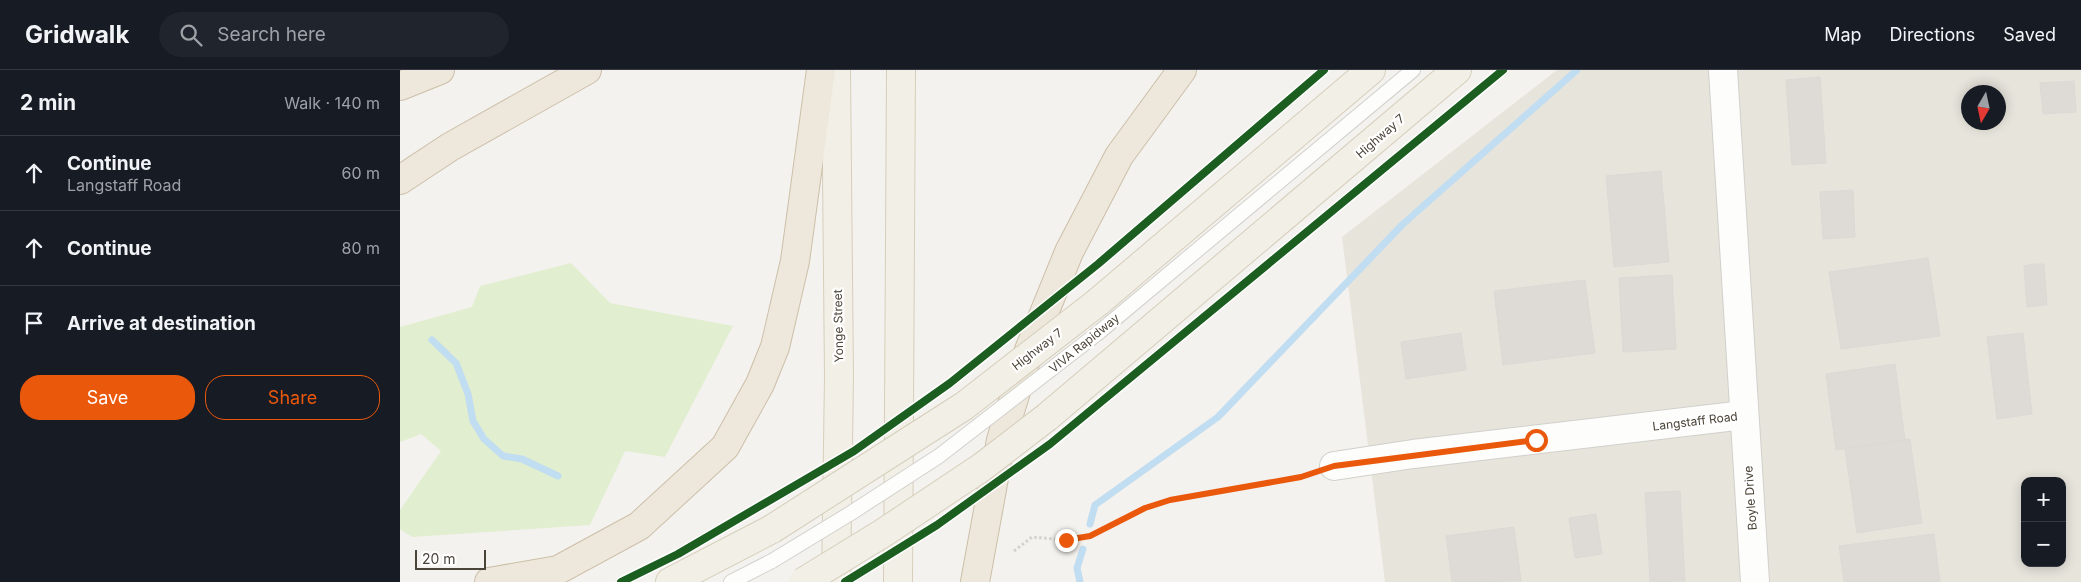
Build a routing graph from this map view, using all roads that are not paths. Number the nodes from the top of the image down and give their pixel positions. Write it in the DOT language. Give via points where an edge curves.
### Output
graph roads {
  1 [pos="440,70"];
  2 [pos="587,70"];
  3 [pos="822,70"];
  4 [pos="836,70"];
  5 [pos="901,70"];
  6 [pos="1182,70"];
  7 [pos="1371,70"];
  8 [pos="1413,70"];
  9 [pos="1457,70"];
  10 [pos="1723,70"];
  11 [pos="400,86"];
  12 [pos="400,180"];
  13 [pos="1744,415"];
  14 [pos="1334,466"];
  15 [pos="489,582"];
  16 [pos="670,582"];
  17 [pos="731,582"];
  18 [pos="803,582"];
  19 [pos="836,582"];
  20 [pos="898,582"];
  21 [pos="974,582"];
  22 [pos="1756,582"];
  1 -- 11 [label="highway"];
  2 -- 12 [label="highway" via="450,147"];
  3 -- 15 [label="highway" via="795,261 775,347 760,384 725,447 639,526 558,570"];
  4 -- 19 [label="main road, Yonge Street" via="839,376"];
  5 -- 20 [label="main road"];
  6 -- 21 [label="highway" via="1119,156 1068,252 1029,350 1001,440"];
  7 -- 16 [label="main road, Highway 7, bridge" via="1098,302 964,406 772,529"];
  8 -- 17 [label="lane, VIVA Rapidway, bridge" via="1098,333 939,456 772,561"];
  9 -- 18 [label="main road, Highway 7, bridge" via="1047,417 982,467"];
  10 -- 13 [label="street, Langstaff Road"];
  13 -- 14 [label="street, Langstaff Road"];
  13 -- 22 [label="street, Boyle Drive"];
}
